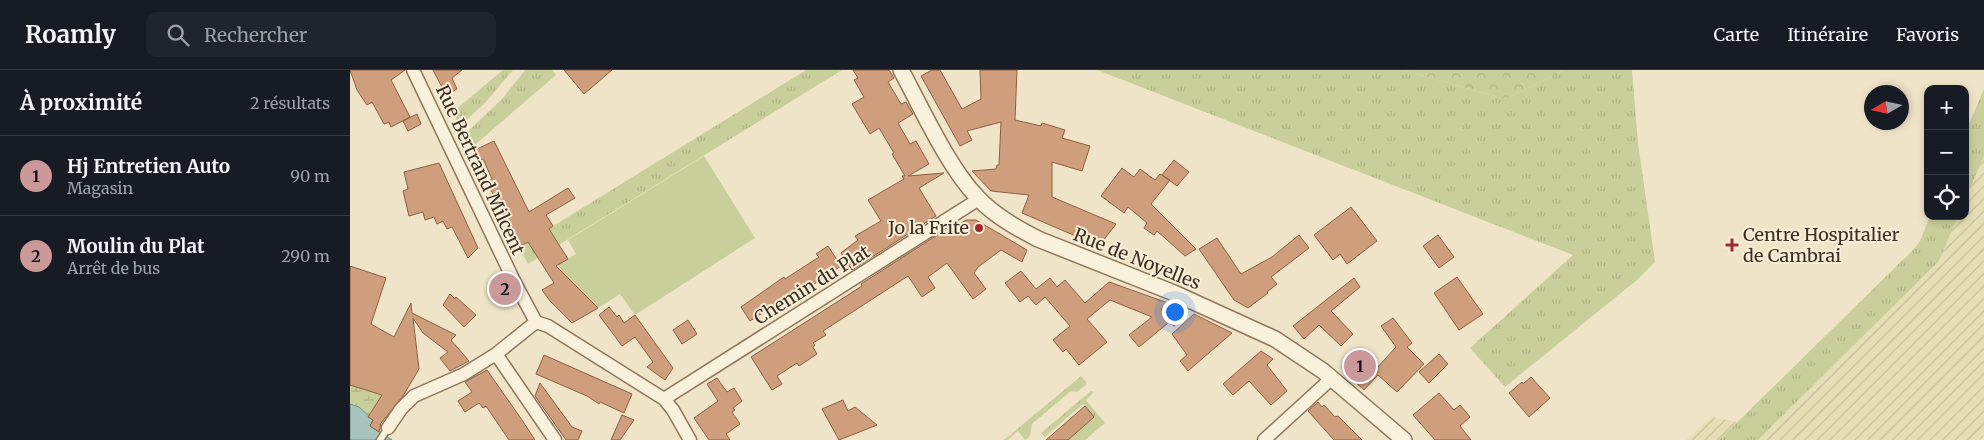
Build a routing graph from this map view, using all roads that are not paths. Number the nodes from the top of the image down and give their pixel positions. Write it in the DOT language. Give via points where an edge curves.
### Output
graph roads {
  1 [pos="413,70"];
  2 [pos="901,70"];
  3 [pos="979,200"];
  4 [pos="536,322"];
  5 [pos="496,354"];
  6 [pos="1332,378"];
  7 [pos="664,399"];
  8 [pos="388,428"];
  9 [pos="380,440"];
  10 [pos="555,440"];
  11 [pos="690,440"];
  12 [pos="1264,440"];
  13 [pos="1404,440"];
  1 -- 4 [label="street, Rue Bertrand Milcent"];
  2 -- 3 [label="street, Rue de Noyelles" via="955,168"];
  3 -- 6 [label="street, Rue de Noyelles" via="1012,225 1038,239 1174,293 1275,339"];
  3 -- 7 [label="street, Chemin du Plat"];
  4 -- 5 [label="street"];
  4 -- 7 [label="street" via="548,326"];
  5 -- 8 [label="street" via="453,379 414,396"];
  5 -- 10 [label="street"];
  6 -- 12 [label="street"];
  6 -- 13 [label="street, Rue de Noyelles"];
  7 -- 11 [label="street"];
  8 -- 9 [label="lane"];
}
